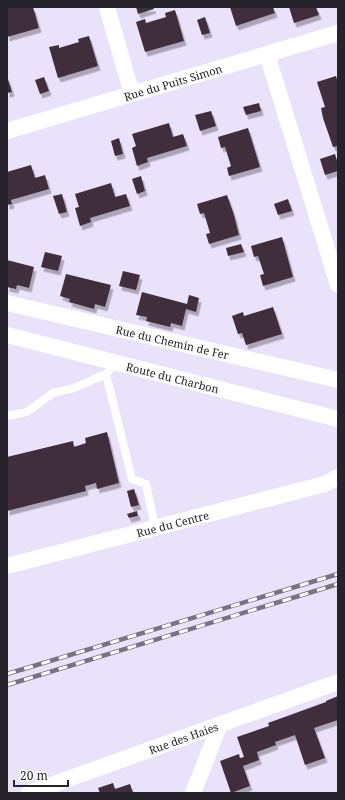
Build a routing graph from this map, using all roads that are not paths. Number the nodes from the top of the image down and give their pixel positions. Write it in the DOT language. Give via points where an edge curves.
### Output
graph roads {
  1 [pos="106,7"];
  2 [pos="338,32"];
  3 [pos="267,54"];
  4 [pos="132,94"];
  5 [pos="7,131"];
  6 [pos="338,285"];
  7 [pos="7,303"];
  8 [pos="7,335"];
  9 [pos="111,368"];
  10 [pos="338,380"];
  11 [pos="7,416"];
  12 [pos="338,419"];
  13 [pos="338,477"];
  14 [pos="155,527"];
  15 [pos="7,566"];
  16 [pos="338,682"];
  17 [pos="220,724"];
  18 [pos="29,793"];
  19 [pos="193,793"];
  1 -- 4 [label="street"];
  2 -- 3 [label="street, Rue du Puits Simon"];
  3 -- 4 [label="street, Rue du Puits Simon"];
  3 -- 6 [label="street"];
  4 -- 5 [label="street, Rue du Puits Simon"];
  7 -- 10 [label="street, Rue du Chemin de Fer"];
  8 -- 9 [label="street, Route du Charbon"];
  9 -- 11 [label="lane" via="74,388 53,393 27,412"];
  9 -- 12 [label="street, Route du Charbon"];
  9 -- 14 [label="lane" via="132,480 146,484"];
  13 -- 14 [label="street, Rue du Centre" via="324,484"];
  14 -- 15 [label="street, Rue du Centre"];
  16 -- 17 [label="street, Rue des Haies"];
  17 -- 18 [label="street, Rue des Haies"];
  17 -- 19 [label="street"];
}
